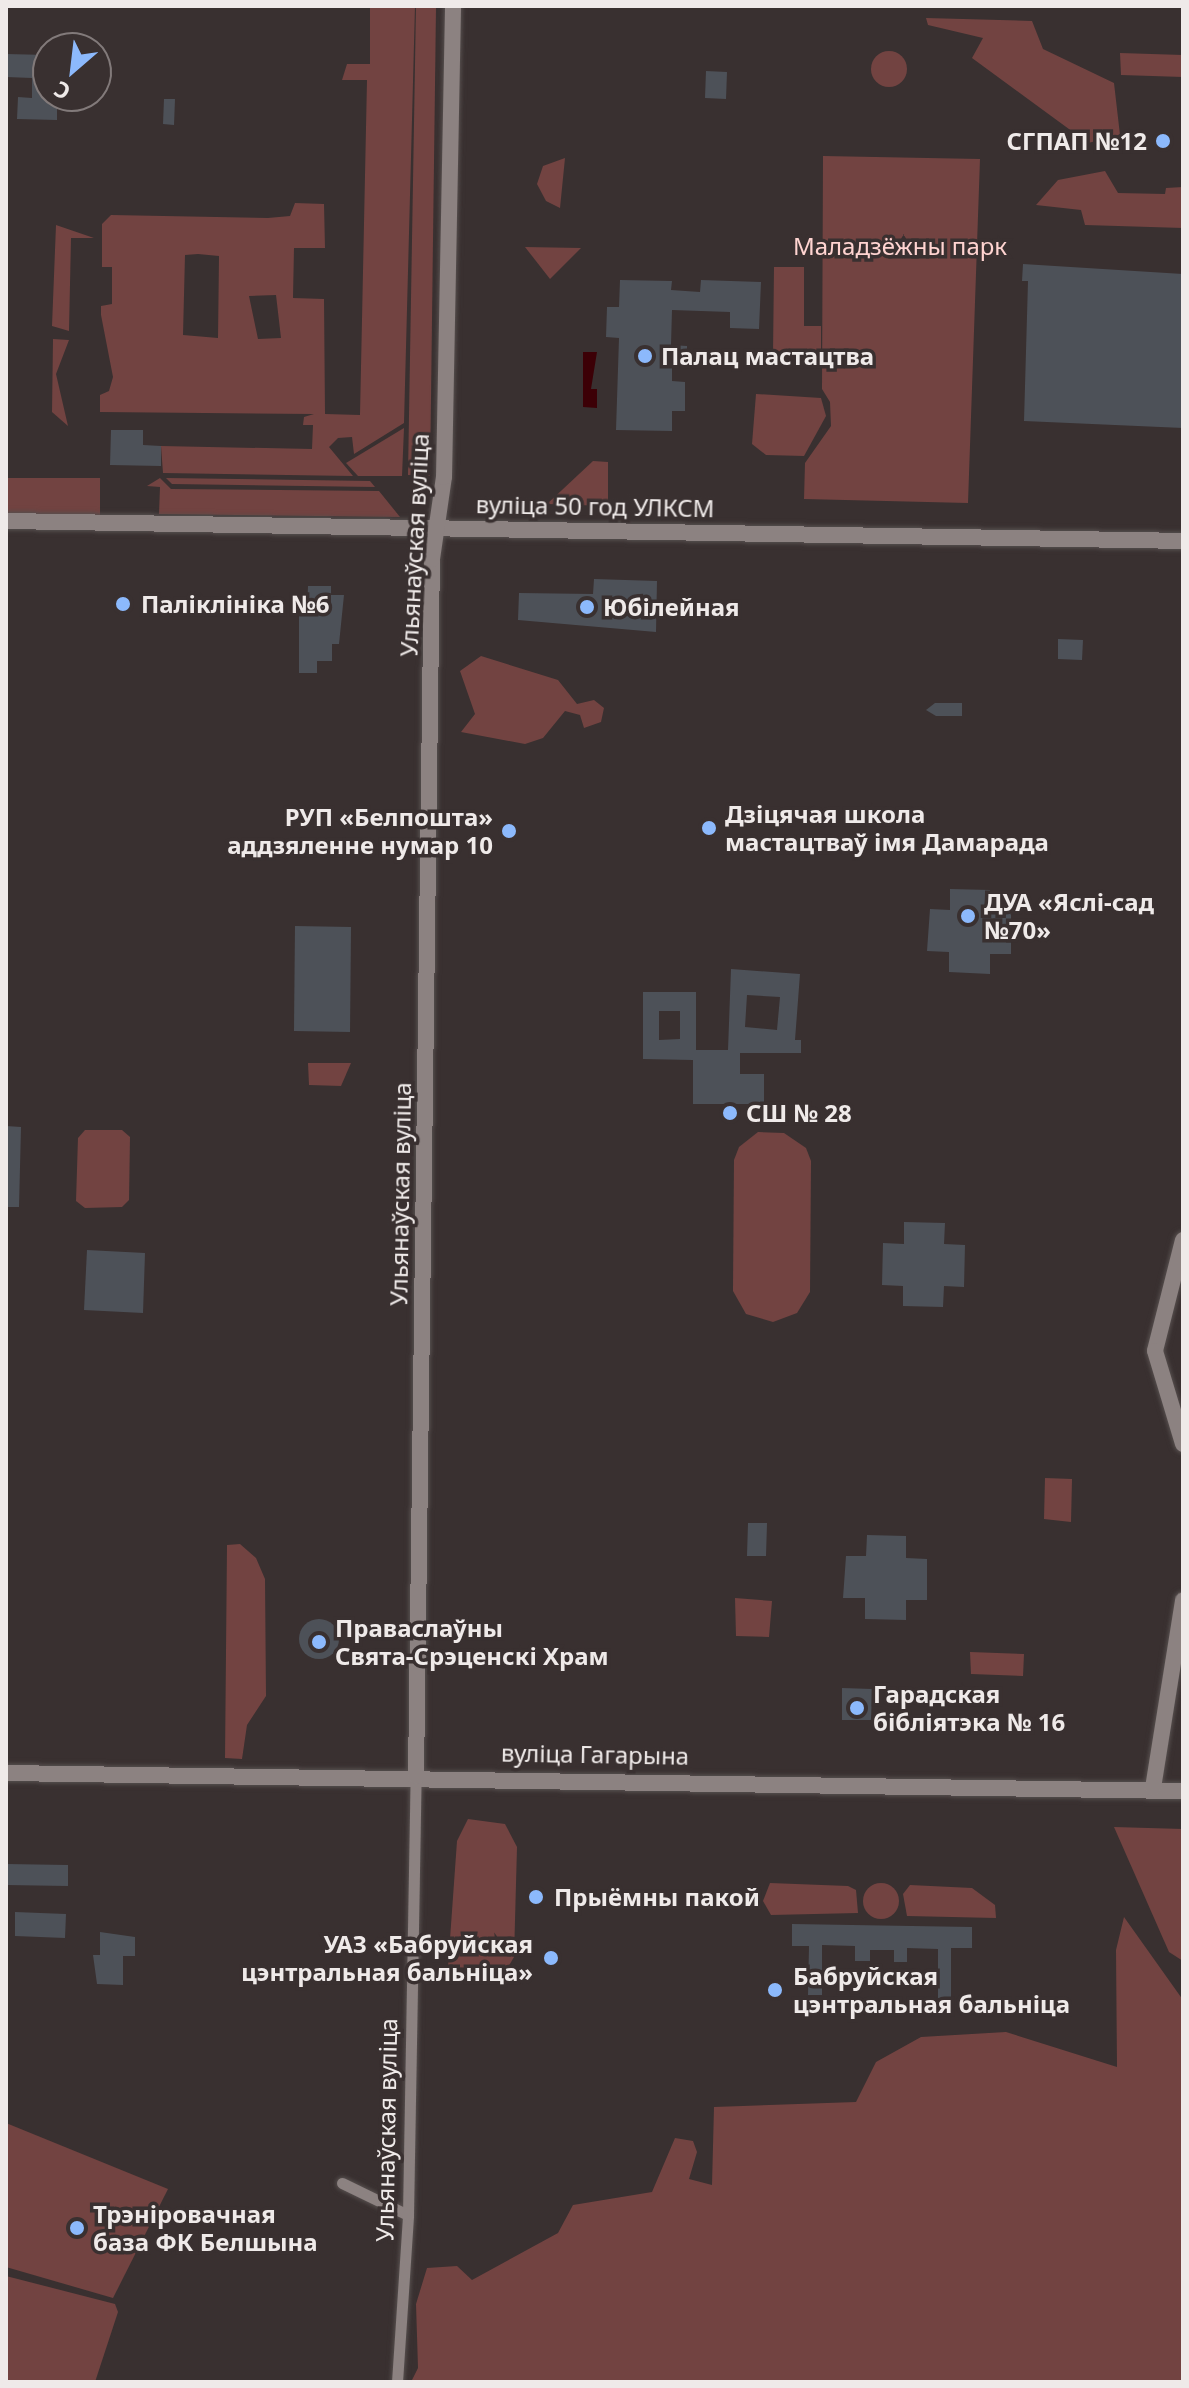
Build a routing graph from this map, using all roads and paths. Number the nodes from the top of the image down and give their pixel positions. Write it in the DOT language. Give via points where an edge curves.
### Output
graph roads {
  1 [pos="453,6"];
  2 [pos="6,521"];
  3 [pos="438,528"];
  4 [pos="1183,541"];
  5 [pos="1183,1240"];
  6 [pos="1183,1444"];
  7 [pos="1183,1600"];
  8 [pos="6,1773"];
  9 [pos="416,1776"];
  10 [pos="1153,1788"];
  11 [pos="1183,1791"];
  12 [pos="342,2183"];
  13 [pos="408,2215"];
  14 [pos="397,2382"];
  1 -- 3 [label="main road, Ульянаўская вуліца"];
  2 -- 3 [label="main road, вуліца 50 год УЛКСМ"];
  3 -- 4 [label="main road, вуліца 50 год УЛКСМ"];
  3 -- 9 [label="main road, Ульянаўская вуліца" via="432,559"];
  5 -- 6 [label="main road" via="1155,1351"];
  7 -- 10 [label="main road"];
  8 -- 9 [label="main road, вуліца Гагарына"];
  9 -- 10 [label="main road, вуліца Гагарына"];
  9 -- 13 [label="street, Ульянаўская вуліца"];
  10 -- 11 [label="main road, вуліца Гагарына"];
  12 -- 13 [label="street"];
  13 -- 14 [label="street, Ульянаўская вуліца"];
}
